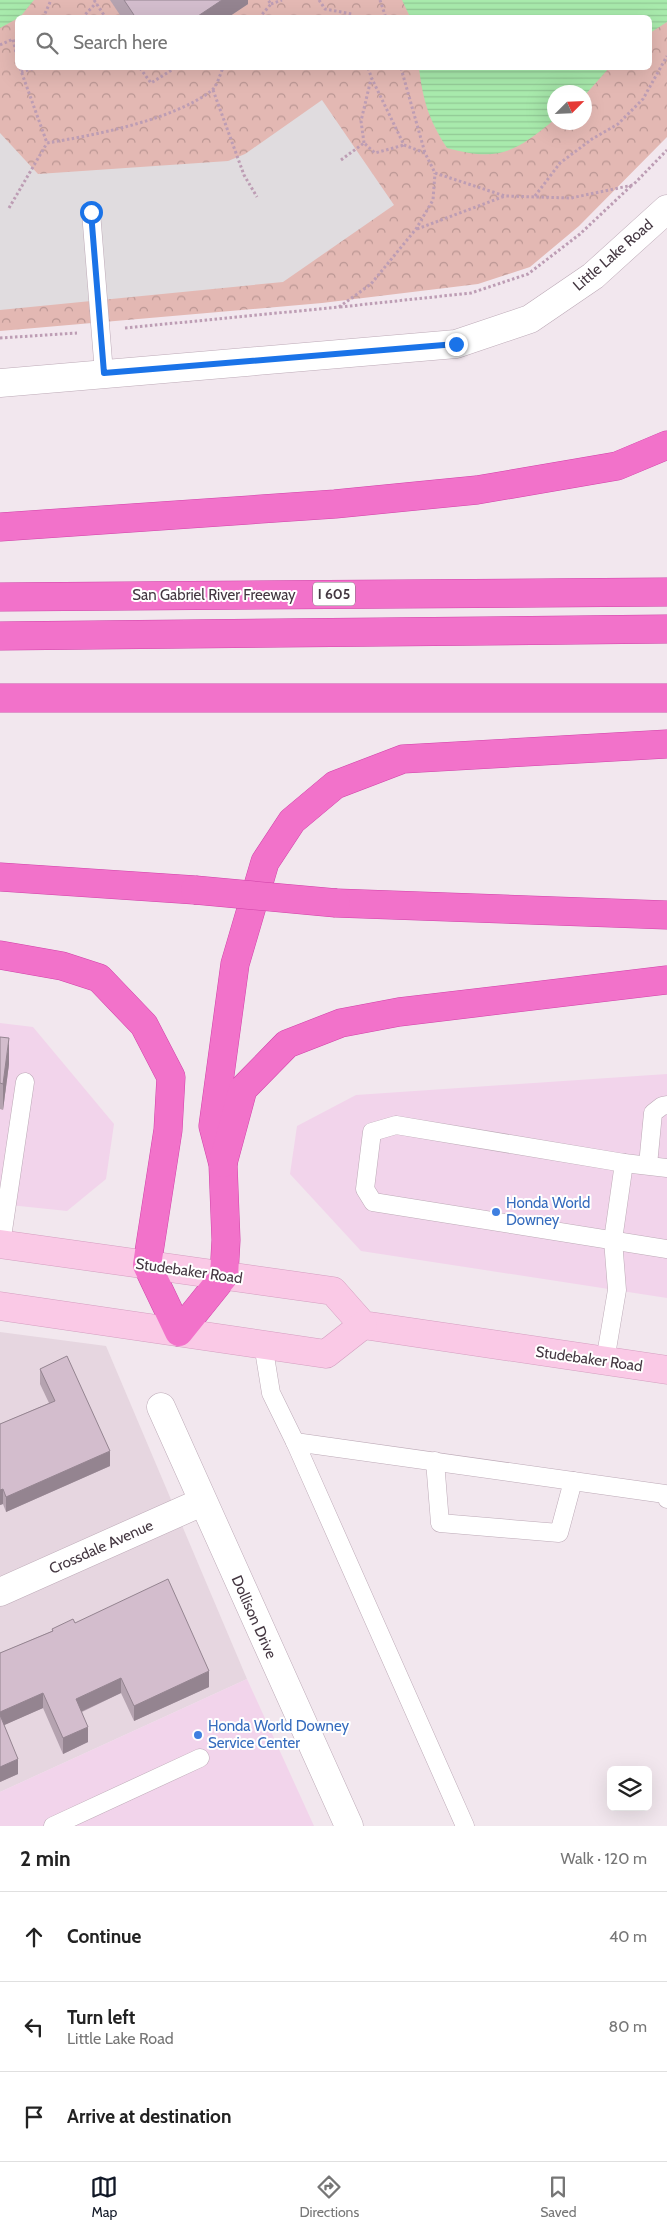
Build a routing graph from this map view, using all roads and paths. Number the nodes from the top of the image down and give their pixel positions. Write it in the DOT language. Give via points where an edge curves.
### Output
graph roads {
  1 [pos="52,0"];
  2 [pos="268,0"];
  3 [pos="282,0"];
  4 [pos="319,0"];
  5 [pos="380,0"];
  6 [pos="95,2"];
  7 [pos="272,4"];
  8 [pos="44,15"];
  9 [pos="84,15"];
  10 [pos="104,15"];
  11 [pos="261,15"];
  12 [pos="352,15"];
  13 [pos="385,15"];
  14 [pos="13,39"];
  15 [pos="0,45"];
  16 [pos="15,48"];
  17 [pos="667,56"];
  18 [pos="28,70"];
  19 [pos="141,70"];
  20 [pos="172,70"];
  21 [pos="222,70"];
  22 [pos="369,70"];
  23 [pos="402,70"];
  24 [pos="22,72"];
  25 [pos="372,79"];
  26 [pos="213,90"];
  27 [pos="47,143"];
  28 [pos="364,143"];
  29 [pos="404,145"];
  30 [pos="667,150"];
  31 [pos="425,153"];
  32 [pos="341,160"];
  33 [pos="435,173"];
  34 [pos="633,184"];
  35 [pos="505,196"];
  36 [pos="257,197"];
  37 [pos="535,197"];
  38 [pos="9,208"];
  39 [pos="667,209"];
  40 [pos="91,212"];
  41 [pos="416,229"];
  42 [pos="339,307"];
  43 [pos="100,331"];
  44 [pos="0,338"];
  45 [pos="104,373"];
  46 [pos="0,383"];
  47 [pos="667,445"];
  48 [pos="0,527"];
  49 [pos="667,592"];
  50 [pos="0,596"];
  51 [pos="667,629"];
  52 [pos="0,636"];
  53 [pos="0,698"];
  54 [pos="667,698"];
  55 [pos="667,744"];
  56 [pos="0,877"];
  57 [pos="667,915"];
  58 [pos="0,956"];
  59 [pos="667,980"];
  60 [pos="25,1082"];
  61 [pos="667,1105"];
  62 [pos="624,1163"];
  63 [pos="223,1164"];
  64 [pos="648,1165"];
  65 [pos="667,1168"];
  66 [pos="613,1240"];
  67 [pos="1,1244"];
  68 [pos="667,1249"];
  69 [pos="146,1266"];
  70 [pos="224,1276"];
  71 [pos="0,1306"];
  72 [pos="363,1326"];
  73 [pos="179,1332"];
  74 [pos="263,1344"];
  75 [pos="606,1361"];
  76 [pos="667,1370"];
  77 [pos="161,1407"];
  78 [pos="295,1442"];
  79 [pos="435,1461"];
  80 [pos="573,1482"];
  81 [pos="666,1493"];
  82 [pos="202,1502"];
  83 [pos="0,1592"];
  84 [pos="200,1758"];
  85 [pos="53,1826"];
  86 [pos="349,1826"];
  87 [pos="465,1826"];
  1 -- 8 [label="path"];
  2 -- 7 [label="path"];
  3 -- 7 [label="path"];
  4 -- 12 [label="path" via="325,9"];
  5 -- 13 [label="path"];
  6 -- 9 [label="path"];
  6 -- 10 [label="path"];
  7 -- 11 [label="path"];
  14 -- 15 [label="path"];
  14 -- 16 [label="path"];
  17 -- 37 [label="path" via="643,99 618,124 560,163"];
  18 -- 24 [label="path"];
  19 -- 20 [label="path" via="150,83"];
  21 -- 26 [label="path"];
  22 -- 25 [label="path"];
  23 -- 31 [label="path"];
  24 -- 27 [label="path"];
  25 -- 28 [label="path" via="361,120"];
  25 -- 29 [label="path"];
  26 -- 27 [label="path" via="164,116"];
  26 -- 36 [label="path" via="244,175"];
  27 -- 38 [label="path"];
  28 -- 29 [label="path" via="375,153"];
  28 -- 32 [label="path"];
  29 -- 31 [label="path"];
  30 -- 34 [label="path"];
  31 -- 33 [label="path"];
  33 -- 35 [label="path"];
  33 -- 41 [label="path" via="433,200"];
  34 -- 37 [label="path" via="571,198"];
  34 -- 42 [label="path" via="580,234 528,274 471,293"];
  35 -- 37 [label="path"];
  35 -- 41 [label="path"];
  39 -- 45 [label="street, Little Lake Road" via="593,276 530,320 456,344"];
  40 -- 43 [label="lane"];
  41 -- 42 [label="path" via="371,284"];
  42 -- 43 [label="path"];
  43 -- 44 [label="path"];
  43 -- 45 [label="lane"];
  45 -- 46 [label="street, Little Lake Road"];
  47 -- 48 [label="highway" via="617,466 477,490 334,504"];
  49 -- 50 [label="highway, San Gabriel River Freeway / I 605"];
  51 -- 52 [label="highway"];
  53 -- 54 [label="highway"];
  55 -- 63 [label="highway" via="403,759 335,785 292,821 265,862 235,964 213,1126"];
  56 -- 57 [label="highway, bridge" via="336,903"];
  58 -- 69 [label="highway" via="62,966 99,978 144,1025 171,1077 168,1130"];
  59 -- 63 [label="highway" via="399,1012 341,1023 287,1044 243,1089"];
  60 -- 67 [label="lane"];
  61 -- 64 [label="lane" via="653,1113"];
  62 -- 64 [label="lane"];
  62 -- 66 [label="lane"];
  62 -- 66 [label="lane" via="396,1125 372,1132 365,1189 373,1202"];
  63 -- 70 [label="highway"];
  64 -- 65 [label="lane"];
  66 -- 68 [label="lane"];
  66 -- 75 [label="lane" via="617,1290"];
  67 -- 69 [label="main road, Studebaker Road"];
  69 -- 70 [label="main road, Studebaker Road"];
  69 -- 73 [label="highway"];
  70 -- 72 [label="main road, Studebaker Road" via="333,1291"];
  70 -- 73 [label="highway"];
  71 -- 73 [label="main road"];
  72 -- 74 [label="main road" via="326,1354"];
  72 -- 75 [label="main road, Studebaker Road"];
  73 -- 74 [label="main road"];
  74 -- 78 [label="lane" via="271,1393"];
  75 -- 76 [label="main road, Studebaker Road"];
  77 -- 82 [label="street, Dollison Drive"];
  78 -- 79 [label="lane"];
  78 -- 87 [label="lane"];
  79 -- 80 [label="lane"];
  79 -- 80 [label="lane" via="440,1523 559,1533"];
  80 -- 81 [label="lane"];
  82 -- 83 [label="street, Crossdale Avenue"];
  82 -- 86 [label="street, Dollison Drive"];
  84 -- 85 [label="lane"];
}
